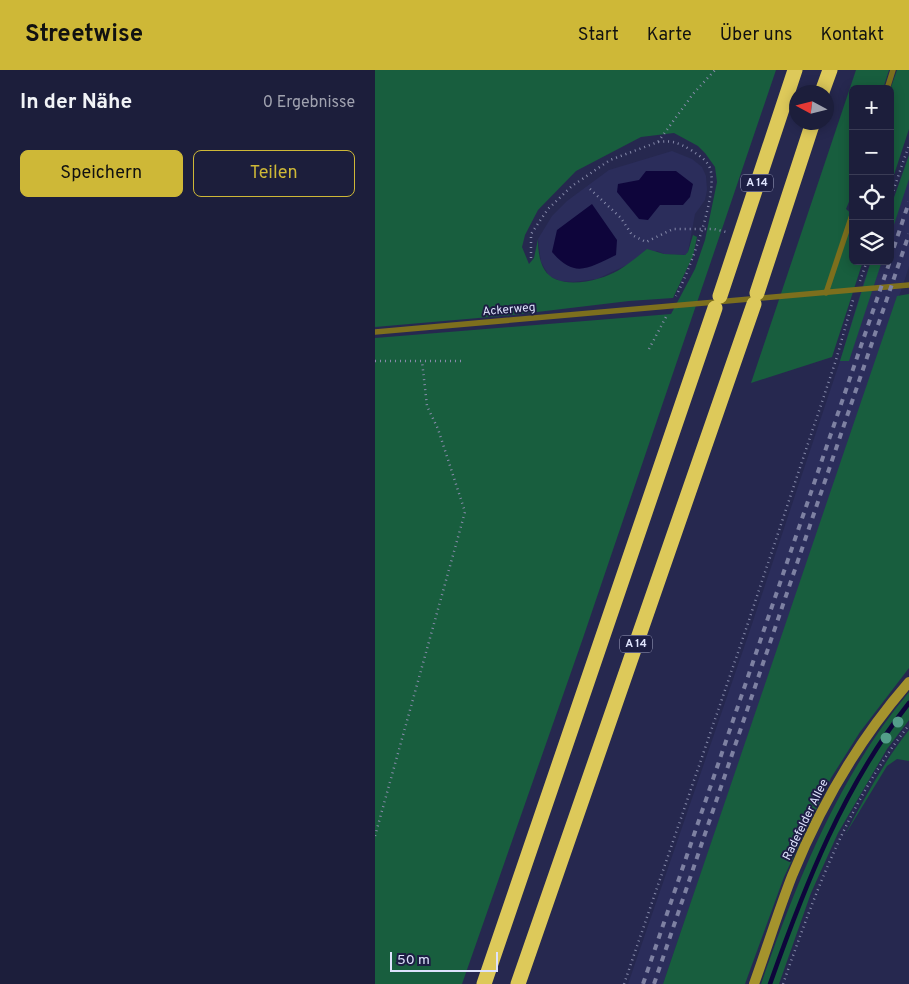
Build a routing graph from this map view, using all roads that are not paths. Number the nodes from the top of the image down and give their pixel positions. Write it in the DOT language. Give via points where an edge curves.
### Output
graph roads {
  1 [pos="795,70"];
  2 [pos="830,70"];
  3 [pos="893,70"];
  4 [pos="825,85"];
  5 [pos="888,85"];
  6 [pos="810,130"];
  7 [pos="850,220"];
  8 [pos="909,285"];
  9 [pos="826,293"];
  10 [pos="375,332"];
  11 [pos="909,682"];
  12 [pos="484,984"];
  13 [pos="518,984"];
  14 [pos="754,984"];
  1 -- 12 [label="highway, A 14"];
  2 -- 4 [label="highway"];
  3 -- 5 [label="lane"];
  6 -- 13 [label="highway, A 14"];
  7 -- 9 [label="lane"];
  8 -- 9 [label="lane, Ackerweg"];
  9 -- 10 [label="lane, Ackerweg"];
  11 -- 14 [label="main road, Radefelder Allee" via="892,701 834,788 792,876"];
}
